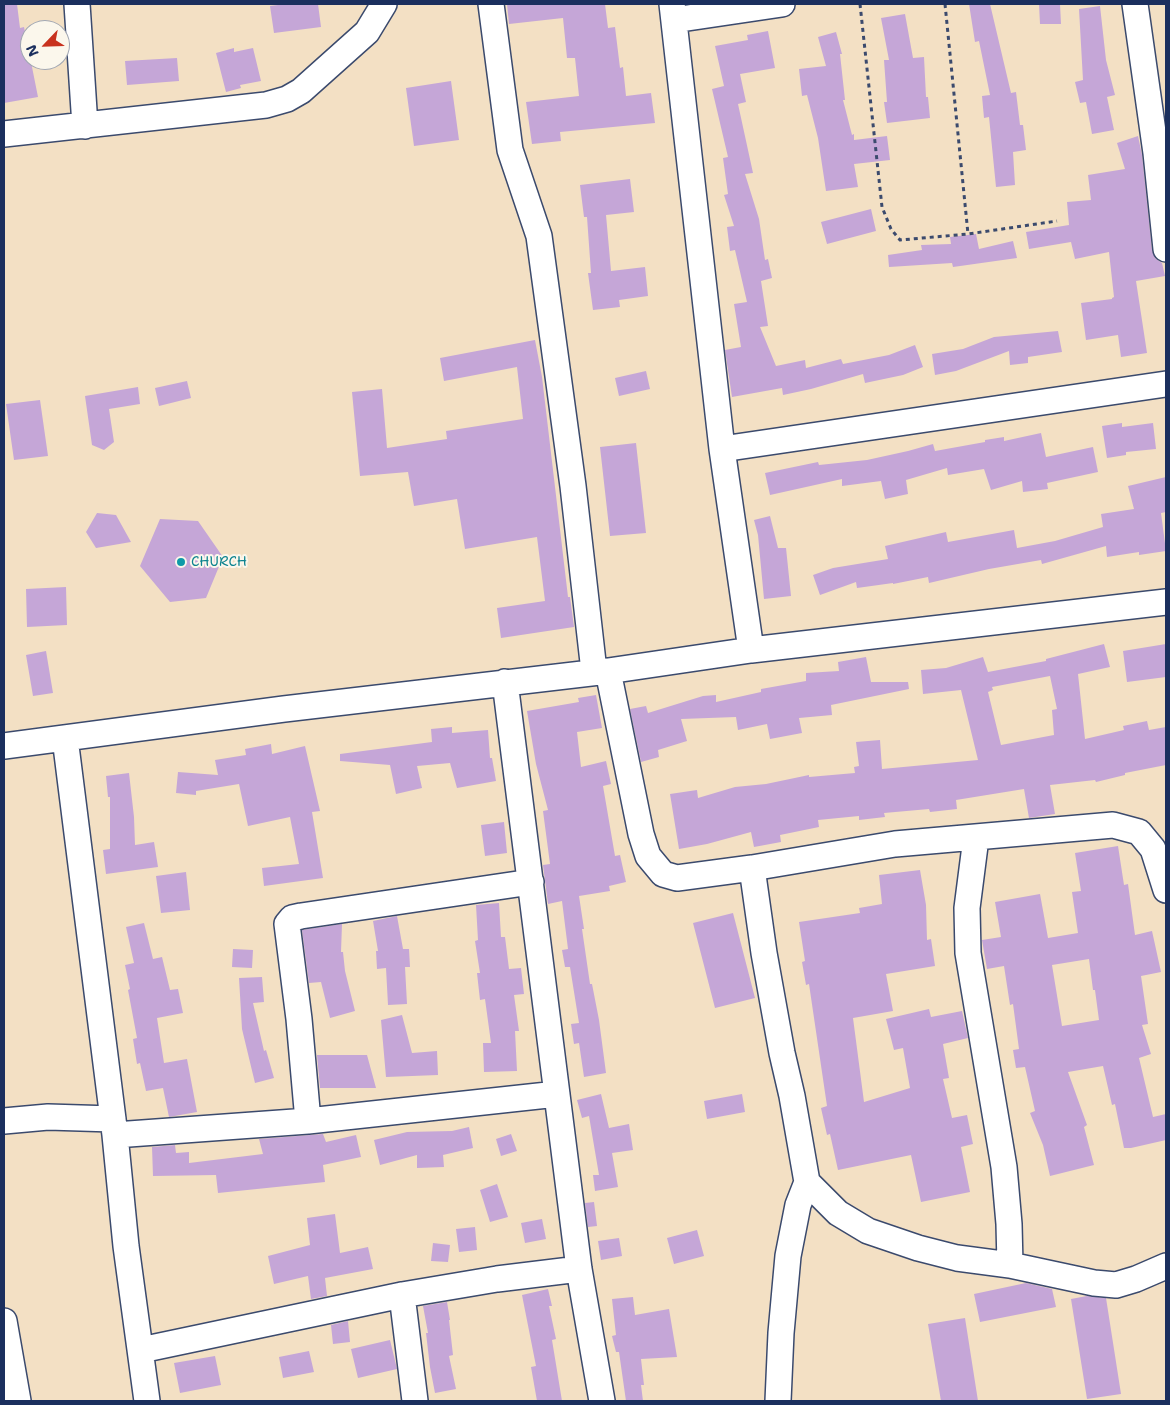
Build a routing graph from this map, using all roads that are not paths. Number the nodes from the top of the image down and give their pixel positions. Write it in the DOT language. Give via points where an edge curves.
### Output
graph roads {
  1 [pos="77,4"];
  2 [pos="491,4"];
  3 [pos="782,4"];
  4 [pos="1135,4"];
  5 [pos="379,8"];
  6 [pos="673,12"];
  7 [pos="85,126"];
  8 [pos="4,134"];
  9 [pos="1166,249"];
  10 [pos="1166,384"];
  11 [pos="722,449"];
  12 [pos="1166,602"];
  13 [pos="751,650"];
  14 [pos="601,671"];
  15 [pos="505,682"];
  16 [pos="65,738"];
  17 [pos="4,746"];
  18 [pos="976,838"];
  19 [pos="752,868"];
  20 [pos="531,882"];
  21 [pos="1166,890"];
  22 [pos="557,1094"];
  23 [pos="308,1120"];
  24 [pos="4,1121"];
  25 [pos="114,1127"];
  26 [pos="807,1182"];
  27 [pos="1010,1265"];
  28 [pos="1166,1266"];
  29 [pos="579,1269"];
  30 [pos="402,1296"];
  31 [pos="4,1321"];
  32 [pos="140,1350"];
  33 [pos="18,1401"];
  34 [pos="147,1401"];
  35 [pos="414,1401"];
  36 [pos="602,1401"];
  37 [pos="778,1401"];
  1 -- 7 [label="street"];
  2 -- 14 [label="street" via="510,150 539,236"];
  3 -- 6 [label="street"];
  4 -- 9 [label="street"];
  5 -- 7 [label="street" via="368,32 287,100"];
  6 -- 11 [label="street"];
  7 -- 8 [label="street"];
  10 -- 11 [label="street"];
  11 -- 13 [label="street"];
  12 -- 13 [label="street"];
  13 -- 14 [label="street"];
  14 -- 15 [label="street"];
  14 -- 19 [label="street" via="641,834 655,866 662,874 677,878"];
  15 -- 16 [label="street"];
  15 -- 20 [label="street"];
  16 -- 17 [label="street"];
  16 -- 25 [label="street"];
  18 -- 19 [label="street" via="895,844"];
  18 -- 21 [label="street" via="1113,825 1139,832 1153,849"];
  18 -- 27 [label="street" via="967,908 968,953 1004,1167"];
  19 -- 26 [label="street" via="764,953"];
  20 -- 22 [label="street"];
  20 -- 23 [label="street" via="292,918 286,924"];
  22 -- 23 [label="street"];
  22 -- 29 [label="street"];
  23 -- 25 [label="street"];
  24 -- 25 [label="street" via="48,1117"];
  25 -- 32 [label="street"];
  26 -- 27 [label="street" via="838,1213 868,1231 956,1258"];
  26 -- 37 [label="street" via="798,1205 788,1256"];
  27 -- 28 [label="street" via="1116,1285"];
  29 -- 30 [label="street"];
  29 -- 36 [label="street"];
  30 -- 32 [label="street"];
  30 -- 35 [label="street"];
  31 -- 33 [label="street"];
  32 -- 34 [label="street"];
}
